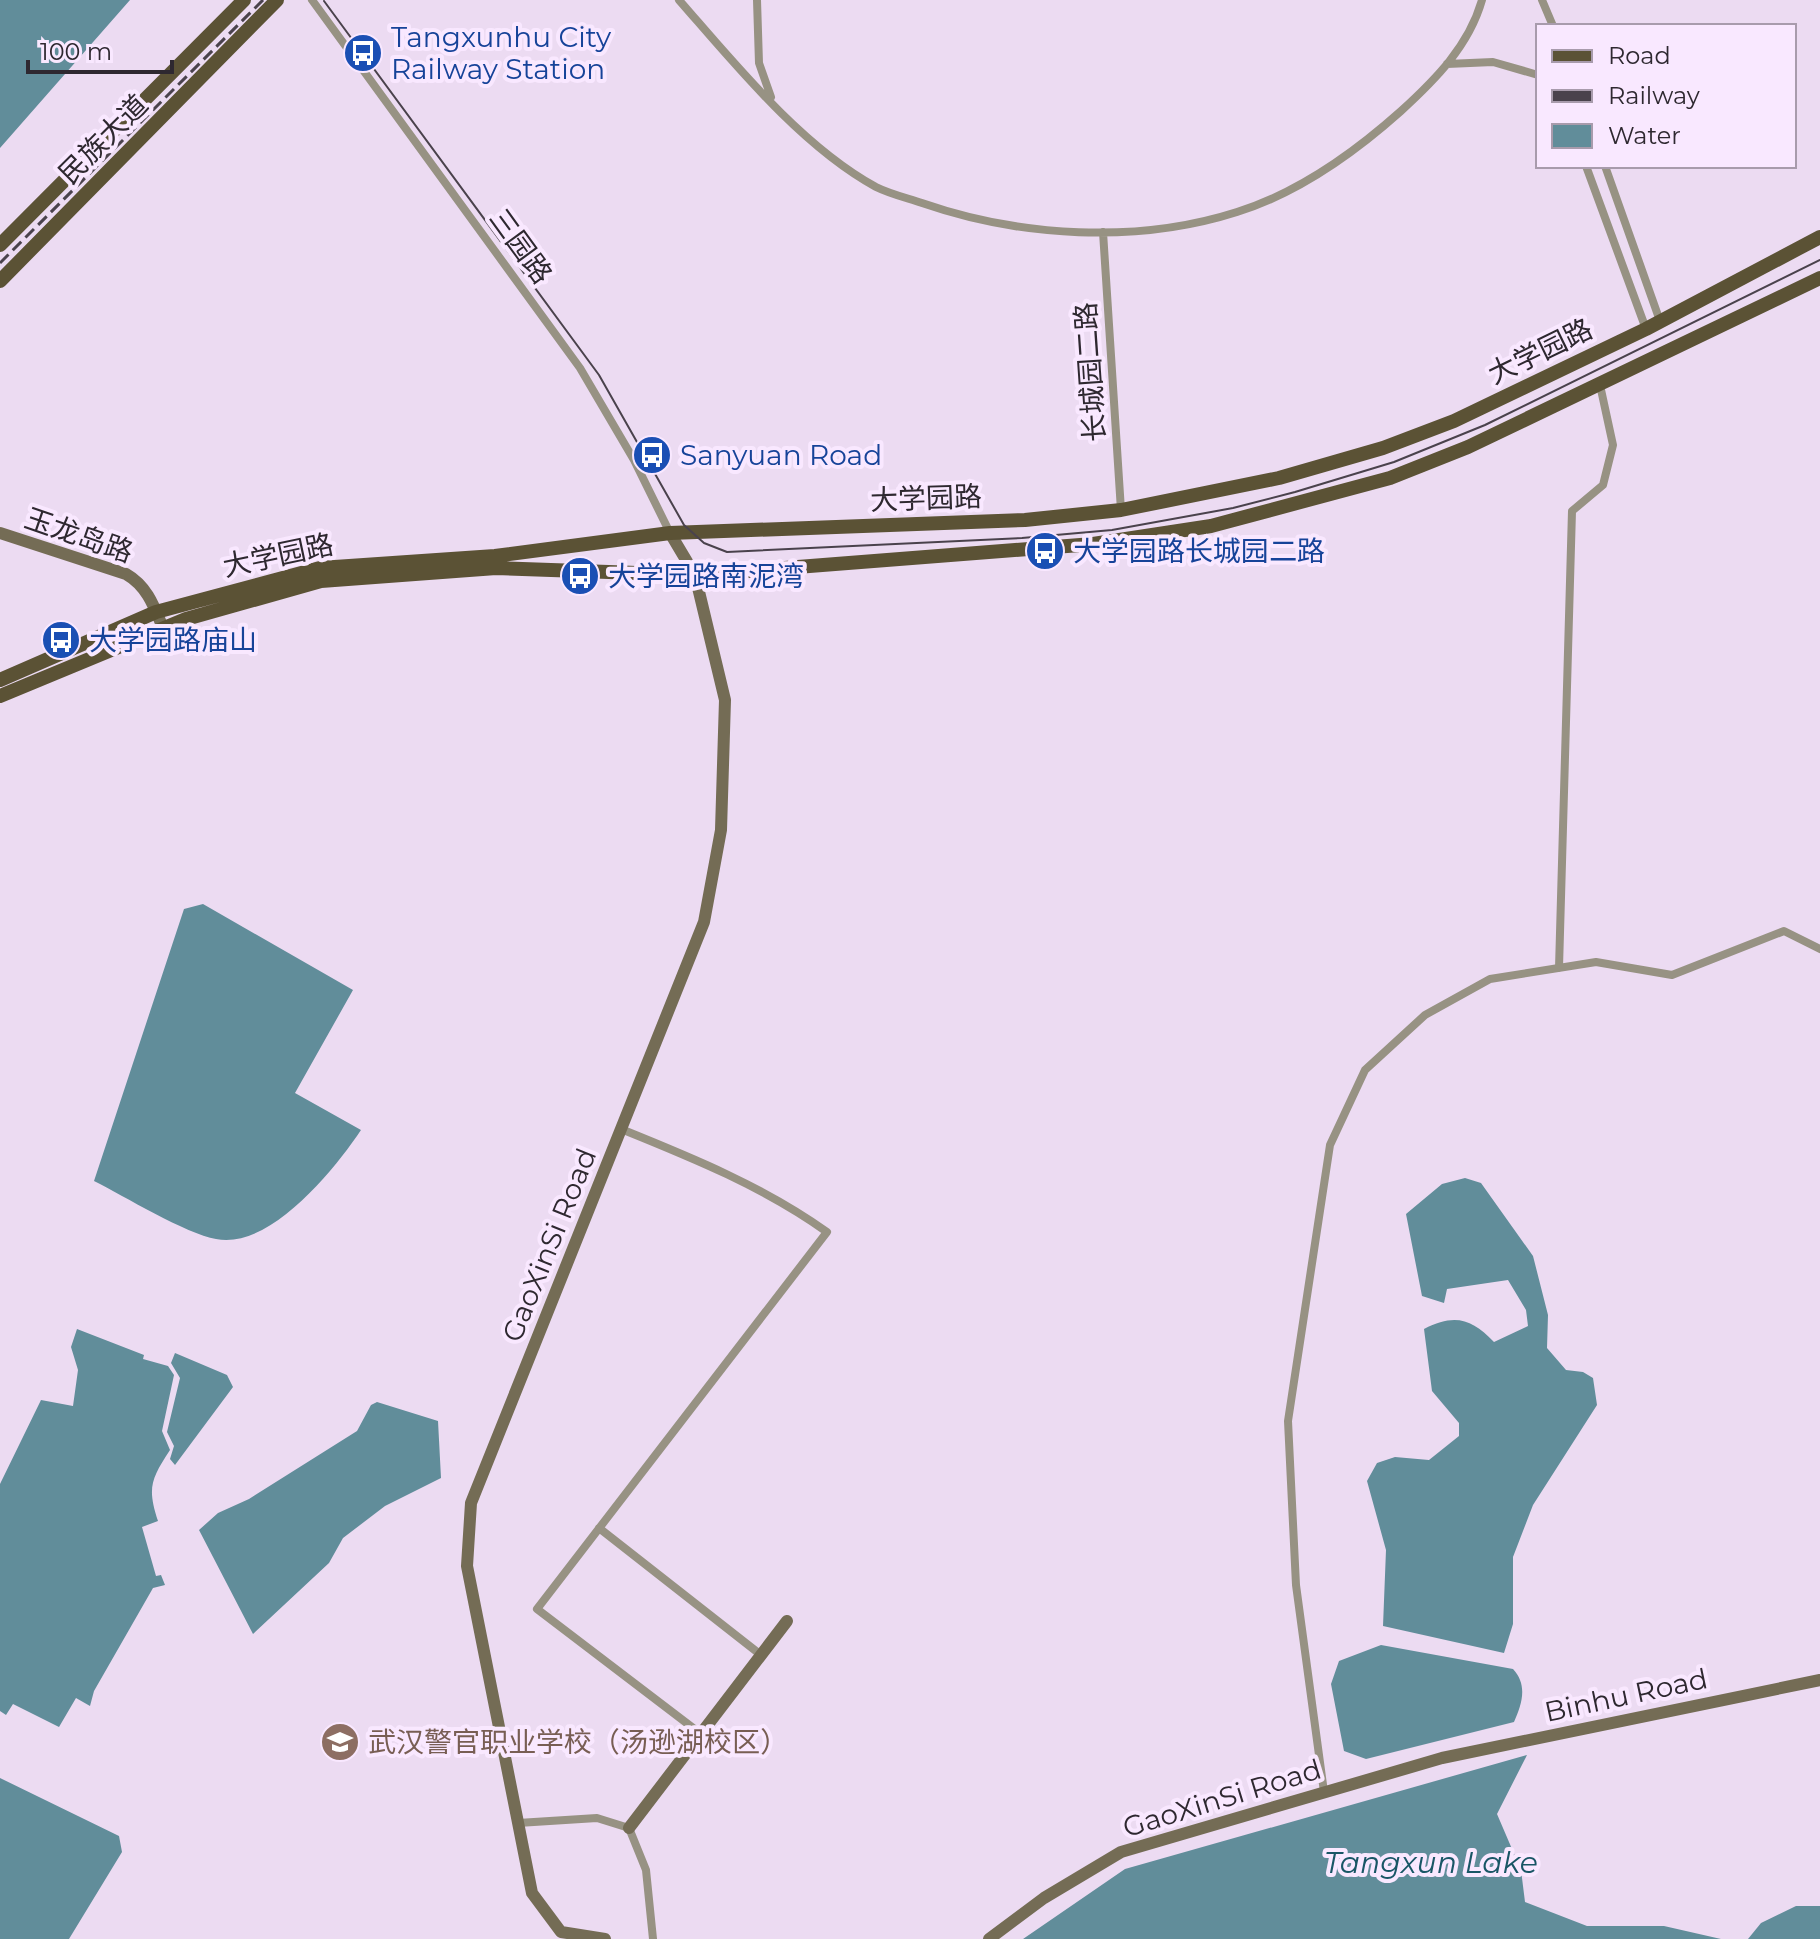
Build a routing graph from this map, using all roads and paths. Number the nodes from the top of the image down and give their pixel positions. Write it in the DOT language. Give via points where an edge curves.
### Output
graph roads {
  1 [pos="244,0"];
  2 [pos="277,0"];
  3 [pos="312,0"];
  4 [pos="679,0"];
  5 [pos="757,0"];
  6 [pos="1482,0"];
  7 [pos="1542,0"];
  8 [pos="1552,24"];
  9 [pos="1447,64"];
  10 [pos="1536,74"];
  11 [pos="771,99"];
  12 [pos="1587,168"];
  13 [pos="1606,168"];
  14 [pos="1103,232"];
  15 [pos="1820,237"];
  16 [pos="0,245"];
  17 [pos="1820,278"];
  18 [pos="0,281"];
  19 [pos="1653,325"];
  20 [pos="1600,385"];
  21 [pos="1121,510"];
  22 [pos="0,533"];
  23 [pos="670,533"];
  24 [pos="695,575"];
  25 [pos="156,612"];
  26 [pos="163,628"];
  27 [pos="0,680"];
  28 [pos="0,696"];
  29 [pos="1820,949"];
  30 [pos="1559,968"];
  31 [pos="621,1129"];
  32 [pos="599,1528"];
  33 [pos="787,1621"];
  34 [pos="761,1655"];
  35 [pos="1820,1680"];
  36 [pos="701,1734"];
  37 [pos="1324,1792"];
  38 [pos="518,1823"];
  39 [pos="629,1828"];
  40 [pos="605,1939"];
  41 [pos="653,1939"];
  42 [pos="989,1939"];
  1 -- 16 [label="main road, 民族大道"];
  2 -- 18 [label="main road, 民族大道"];
  3 -- 23 [label="street, 三园路" via="580,368"];
  4 -- 11 [label="street"];
  5 -- 11 [label="street" via="759,63"];
  6 -- 9 [label="street" via="1476,20"];
  7 -- 8 [label="street"];
  9 -- 10 [label="street" via="1493,62"];
  9 -- 14 [label="street" via="1368,140 1303,183 1238,212 1153,229"];
  11 -- 14 [label="street" via="817,147 877,187 968,219"];
  12 -- 19 [label="street"];
  13 -- 19 [label="street"];
  14 -- 21 [label="street, 长城园二路"];
  15 -- 19 [label="main road, 大学园路"];
  17 -- 20 [label="main road, 大学园路"];
  19 -- 21 [label="main road, 大学园路" via="1466,415 1383,448 1239,488"];
  20 -- 24 [label="main road, 大学园路" via="1390,478 1211,526 1093,544"];
  20 -- 30 [label="street" via="1613,445 1603,485 1572,511"];
  21 -- 23 [label="main road, 大学园路" via="942,525"];
  22 -- 25 [label="street, 玉龙岛路" via="126,574 138,581"];
  23 -- 24 [label="street, GaoXinSi Road"];
  23 -- 25 [label="main road, 大学园路" via="495,556 320,568"];
  24 -- 26 [label="main road, 大学园路" via="496,568 321,581 233,603"];
  24 -- 31 [label="street, GaoXinSi Road" via="725,700 721,830 704,922"];
  25 -- 26 [label="street, 玉龙岛路"];
  25 -- 27 [label="main road, 大学园路"];
  26 -- 28 [label="main road, 大学园路"];
  29 -- 30 [label="street" via="1784,931 1672,975 1596,962"];
  30 -- 37 [label="street" via="1490,979 1425,1015 1365,1070 1330,1145 1288,1421 1296,1585"];
  31 -- 32 [label="street" via="708,1164 795,1209 827,1232"];
  31 -- 38 [label="street, GaoXinSi Road" via="471,1503 467,1566"];
  32 -- 34 [label="street"];
  32 -- 36 [label="street" via="537,1609"];
  33 -- 34 [label="street"];
  34 -- 36 [label="street"];
  35 -- 37 [label="street, GaoXinSi Road" via="1442,1758"];
  36 -- 39 [label="street"];
  37 -- 42 [label="street, GaoXinSi Road" via="1121,1852"];
  38 -- 39 [label="street" via="597,1818"];
  38 -- 40 [label="street, GaoXinSi Road" via="532,1893 561,1932"];
  39 -- 41 [label="street" via="646,1870"];
}
